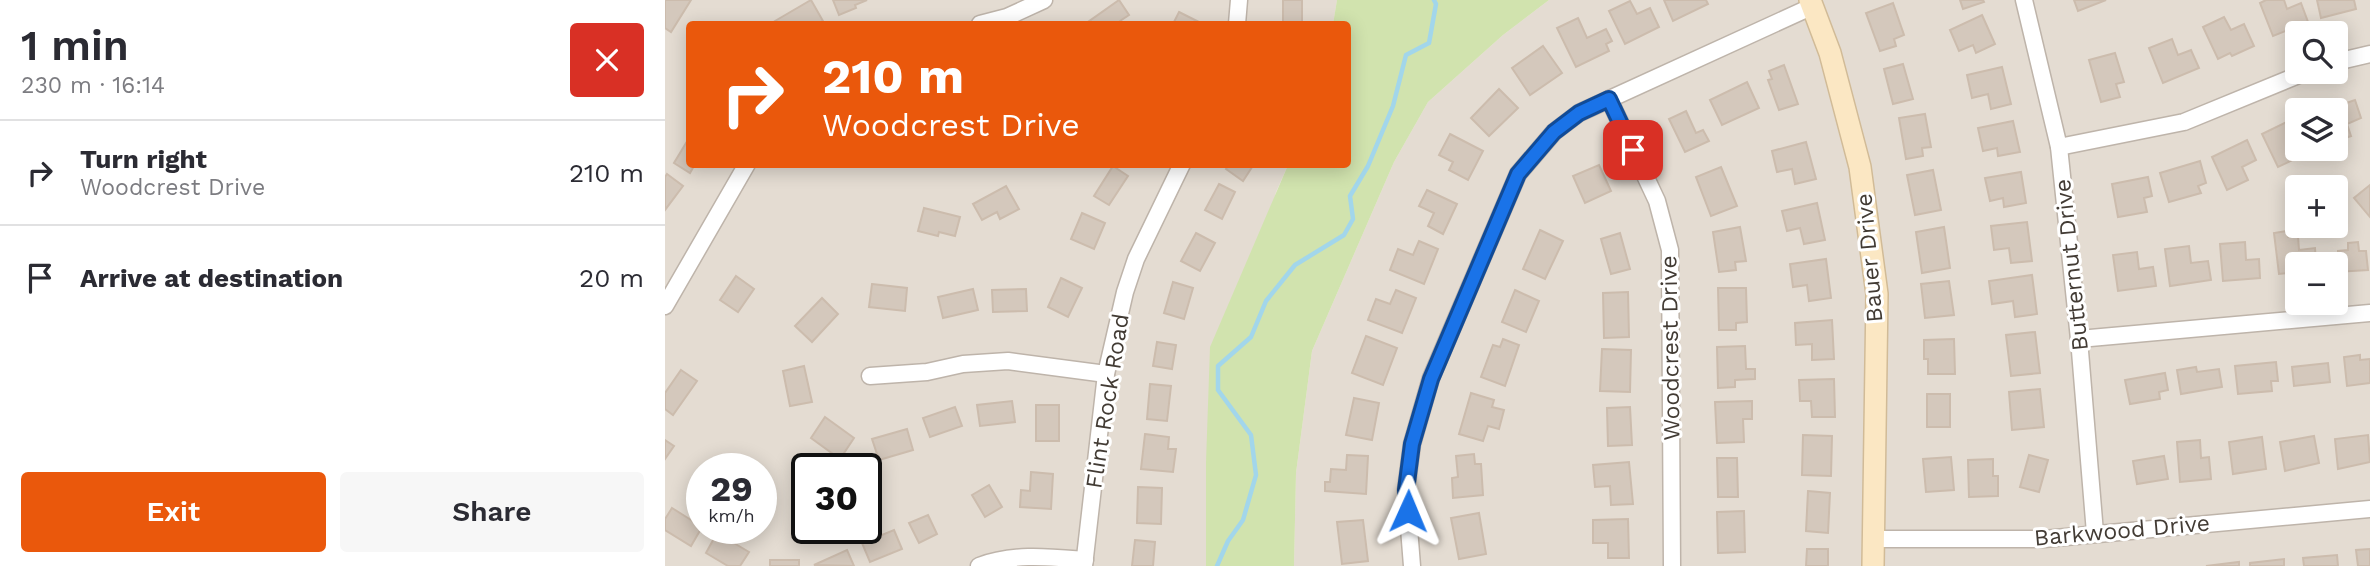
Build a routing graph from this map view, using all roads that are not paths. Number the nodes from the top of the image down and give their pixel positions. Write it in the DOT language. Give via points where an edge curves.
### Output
graph roads {
  1 [pos="1044,0"];
  2 [pos="1239,0"];
  3 [pos="2024,0"];
  4 [pos="1812,3"];
  5 [pos="992,21"];
  6 [pos="1237,21"];
  7 [pos="2370,54"];
  8 [pos="2348,59"];
  9 [pos="2285,81"];
  10 [pos="1609,99"];
  11 [pos="2059,147"];
  12 [pos="745,168"];
  13 [pos="1180,168"];
  14 [pos="665,306"];
  15 [pos="2370,313"];
  16 [pos="2079,339"];
  17 [pos="1106,374"];
  18 [pos="870,376"];
  19 [pos="2370,509"];
  20 [pos="2095,533"];
  21 [pos="1874,539"];
  22 [pos="1084,563"];
  23 [pos="979,566"];
  24 [pos="1412,566"];
  25 [pos="1672,566"];
  26 [pos="1873,566"];
  1 -- 5 [label="street"];
  2 -- 6 [label="street"];
  3 -- 11 [label="street, Butternut Drive"];
  4 -- 10 [label="street"];
  4 -- 21 [label="street, Bauer Drive" via="1860,167 1877,294"];
  7 -- 8 [label="street"];
  9 -- 11 [label="street" via="2184,122"];
  10 -- 24 [label="street" via="1554,132 1518,174 1431,379 1412,444 1406,490"];
  10 -- 25 [label="street, Woodcrest Drive" via="1657,201 1670,250"];
  11 -- 16 [label="street, Butternut Drive"];
  12 -- 14 [label="street"];
  13 -- 17 [label="street, Flint Rock Road" via="1136,259"];
  15 -- 16 [label="street"];
  16 -- 20 [label="street, Butternut Drive"];
  17 -- 18 [label="street" via="1008,361"];
  17 -- 22 [label="street, Flint Rock Road"];
  19 -- 20 [label="street, Barkwood Drive"];
  20 -- 21 [label="street, Barkwood Drive" via="2043,539"];
  21 -- 26 [label="street, Bauer Drive"];
  22 -- 23 [label="street" via="1037,556"];
}
